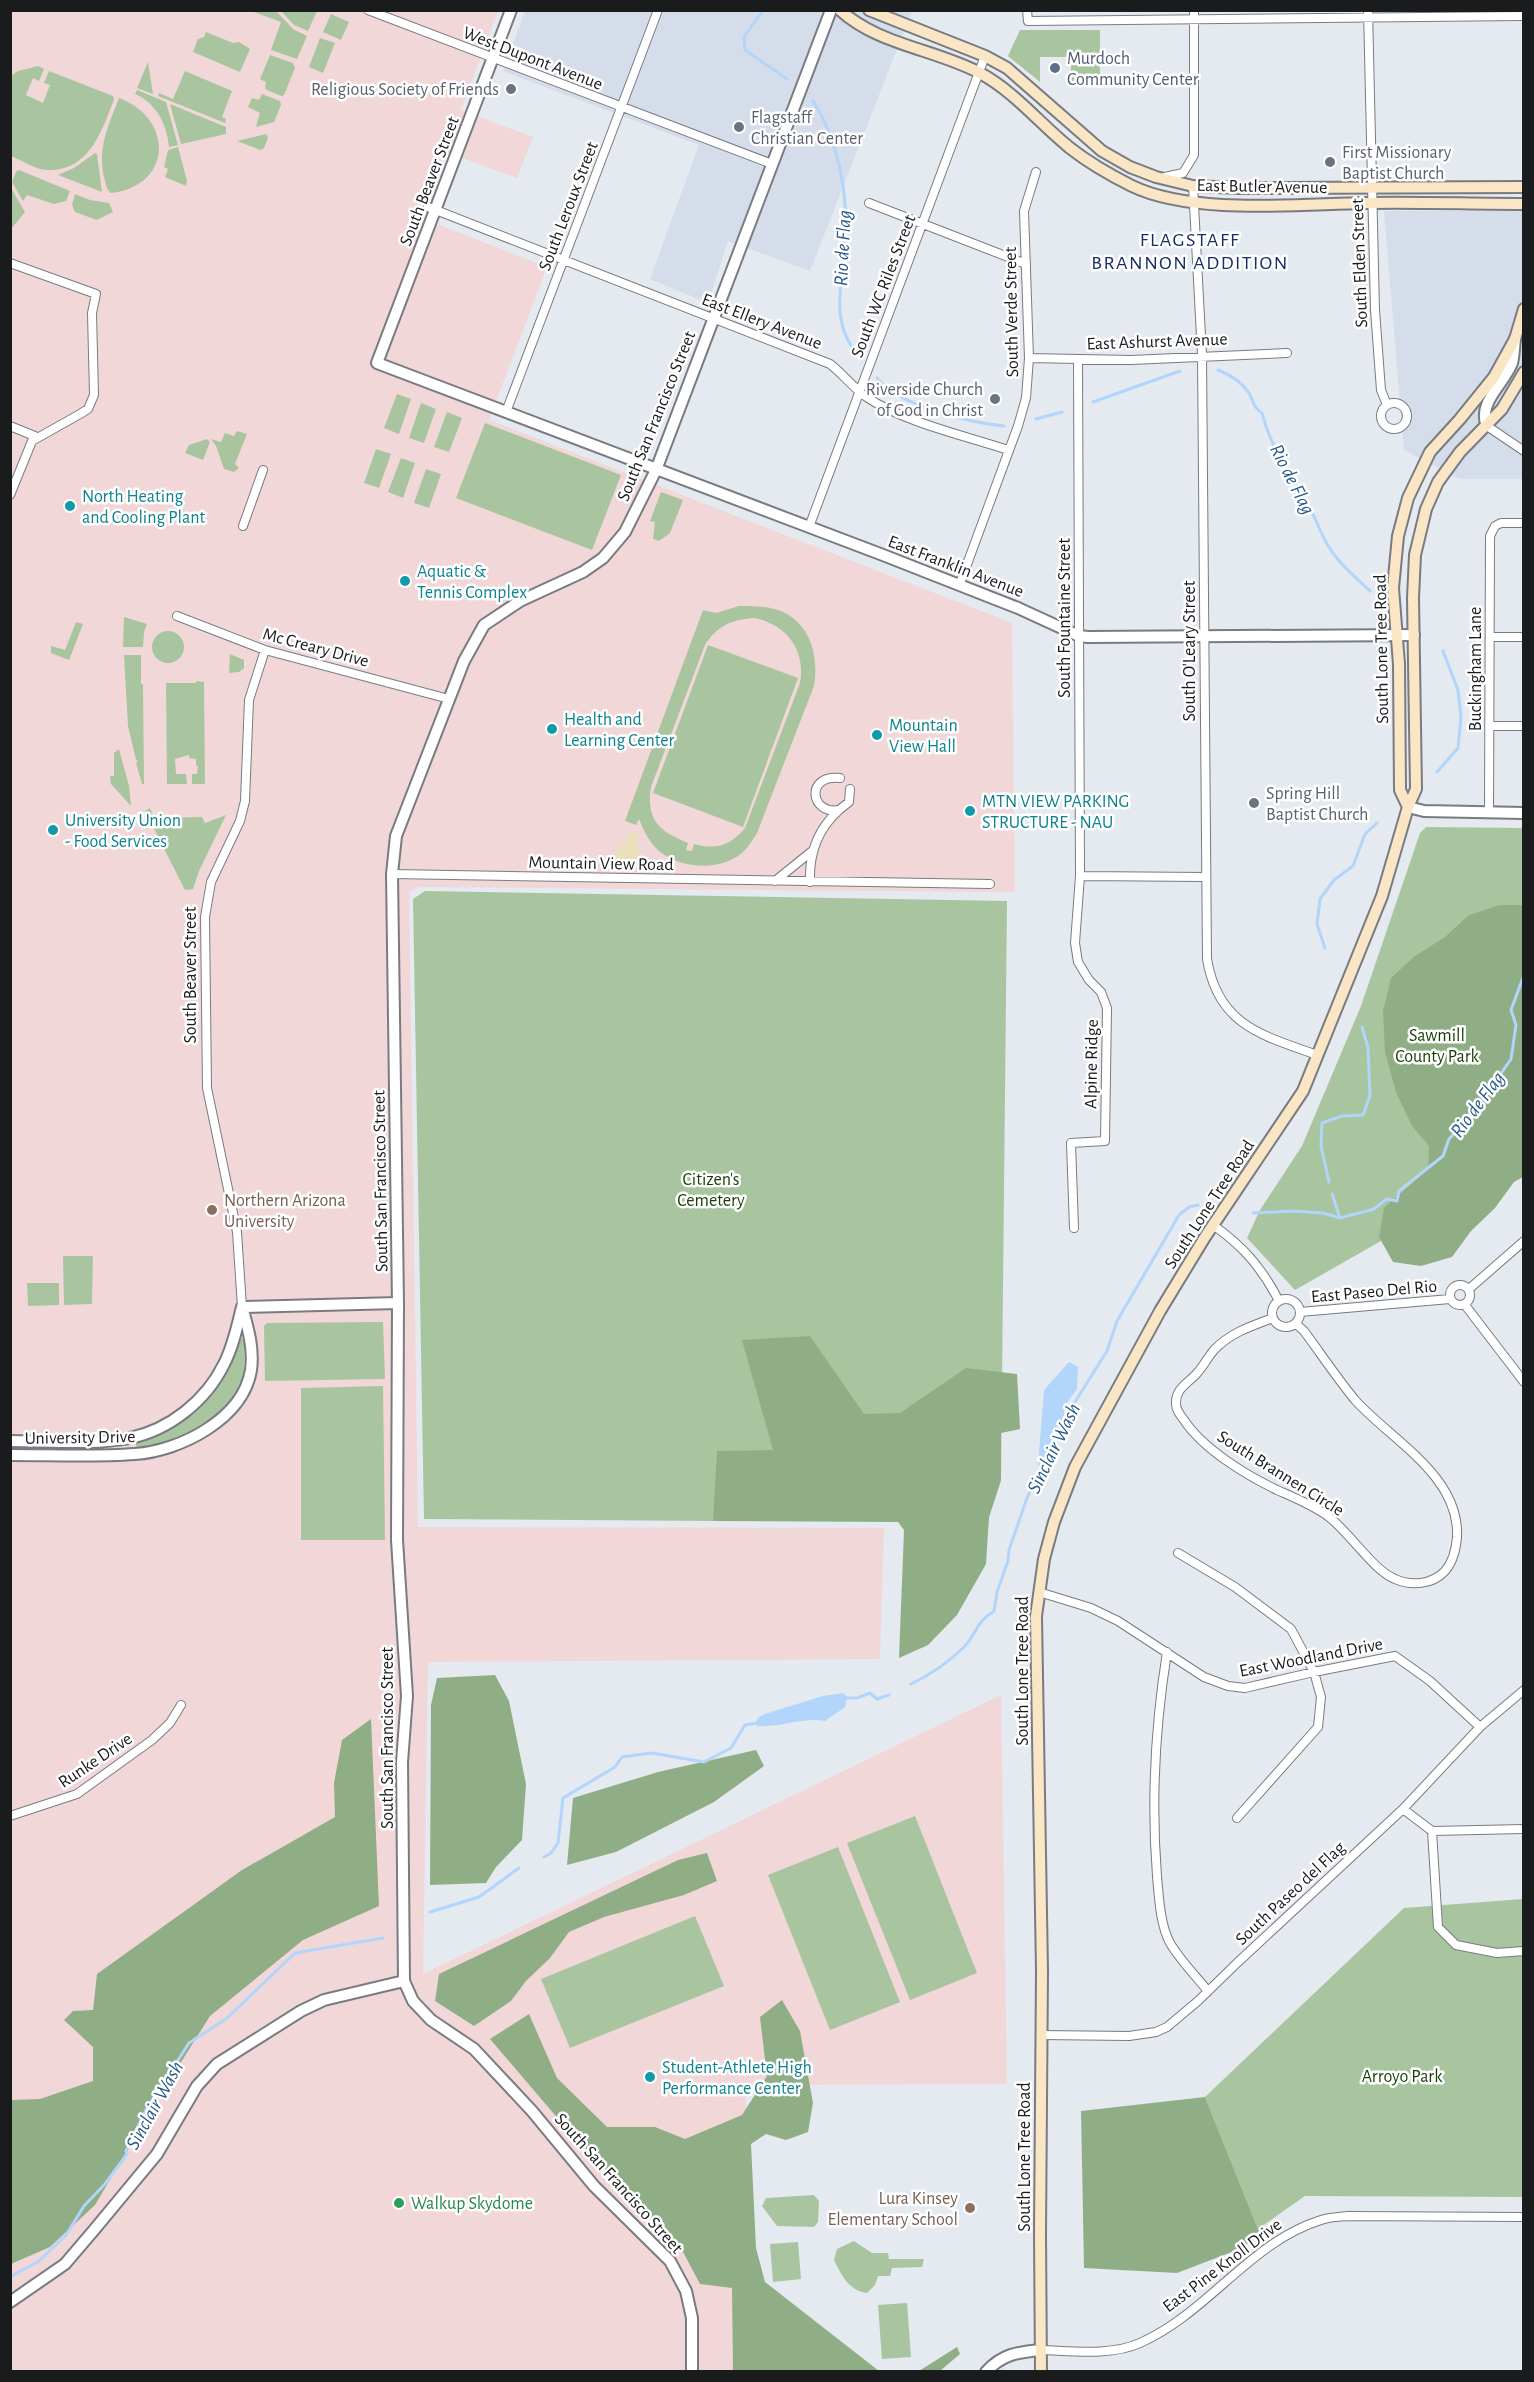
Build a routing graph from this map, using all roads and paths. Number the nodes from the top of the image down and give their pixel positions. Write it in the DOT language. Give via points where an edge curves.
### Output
graph roads {
  1 [pos="368,10"];
  2 [pos="511,10"];
  3 [pos="658,10"];
  4 [pos="831,10"];
  5 [pos="840,10"];
  6 [pos="868,10"];
  7 [pos="1027,10"];
  8 [pos="1194,14"];
  9 [pos="1368,14"];
  10 [pos="1524,16"];
  11 [pos="985,56"];
  12 [pos="493,59"];
  13 [pos="979,73"];
  14 [pos="621,108"];
  15 [pos="772,164"];
  16 [pos="1036,172"];
  17 [pos="1156,177"];
  18 [pos="1193,186"];
  19 [pos="1524,187"];
  20 [pos="1372,188"];
  21 [pos="869,202"];
  22 [pos="1194,202"];
  23 [pos="1373,203"];
  24 [pos="1524,204"];
  25 [pos="432,208"];
  26 [pos="923,224"];
  27 [pos="563,261"];
  28 [pos="10,263"];
  29 [pos="1026,264"];
  30 [pos="1524,309"];
  31 [pos="713,318"];
  32 [pos="1515,339"];
  33 [pos="1287,352"];
  34 [pos="1202,355"];
  35 [pos="1029,358"];
  36 [pos="1078,359"];
  37 [pos="377,363"];
  38 [pos="1524,372"];
  39 [pos="860,391"];
  40 [pos="1387,405"];
  41 [pos="506,412"];
  42 [pos="10,426"];
  43 [pos="1487,426"];
  44 [pos="38,437"];
  45 [pos="1008,450"];
  46 [pos="1524,451"];
  47 [pos="263,470"];
  48 [pos="656,470"];
  49 [pos="10,495"];
  50 [pos="1524,523"];
  51 [pos="243,526"];
  52 [pos="809,527"];
  53 [pos="959,585"];
  54 [pos="177,616"];
  55 [pos="1396,635"];
  56 [pos="1414,635"];
  57 [pos="1079,636"];
  58 [pos="1203,637"];
  59 [pos="1490,637"];
  60 [pos="1524,638"];
  61 [pos="265,650"];
  62 [pos="449,699"];
  63 [pos="1489,726"];
  64 [pos="1524,726"];
  65 [pos="840,778"];
  66 [pos="850,789"];
  67 [pos="820,805"];
  68 [pos="1408,807"];
  69 [pos="839,810"];
  70 [pos="1489,813"];
  71 [pos="1524,813"];
  72 [pos="825,823"];
  73 [pos="813,851"];
  74 [pos="392,874"];
  75 [pos="1080,876"];
  76 [pos="1205,878"];
  77 [pos="776,881"];
  78 [pos="810,882"];
  79 [pos="990,884"];
  80 [pos="1317,1055"];
  81 [pos="1213,1225"];
  82 [pos="1074,1228"];
  83 [pos="1524,1241"];
  84 [pos="1469,1289"];
  85 [pos="1450,1299"];
  86 [pos="1279,1301"];
  87 [pos="398,1303"];
  88 [pos="1465,1305"];
  89 [pos="242,1307"];
  90 [pos="1300,1312"];
  91 [pos="1272,1318"];
  92 [pos="1296,1324"];
  93 [pos="1524,1382"];
  94 [pos="10,1441"];
  95 [pos="10,1455"];
  96 [pos="1178,1553"];
  97 [pos="1038,1592"];
  98 [pos="1167,1652"];
  99 [pos="1314,1672"];
  100 [pos="1524,1690"];
  101 [pos="181,1706"];
  102 [pos="1480,1727"];
  103 [pos="1403,1809"];
  104 [pos="10,1816"];
  105 [pos="1237,1818"];
  106 [pos="1524,1829"];
  107 [pos="1432,1830"];
  108 [pos="1524,1951"];
  109 [pos="404,1981"];
  110 [pos="1208,1990"];
  111 [pos="1041,2035"];
  112 [pos="1524,2217"];
  113 [pos="10,2302"];
  114 [pos="1041,2350"];
  115 [pos="692,2372"];
  116 [pos="986,2372"];
  117 [pos="1041,2372"];
  1 -- 12 [label="street, West Dupont Avenue"];
  2 -- 12 [label="street, South Beaver Street"];
  3 -- 14 [label="street, South Leroux Street"];
  4 -- 15 [label="street, South San Francisco Street"];
  5 -- 13 [label="main road, East Butler Avenue" via="855,24"];
  6 -- 11 [label="main road, East Butler Avenue"];
  7 -- 8 [label="street" via="1028,21"];
  8 -- 9 [label="street"];
  8 -- 17 [label="street" via="1194,155 1183,173"];
  9 -- 10 [label="street"];
  9 -- 20 [label="street, South Elden Street"];
  11 -- 13 [label="street, South WC Riles Street"];
  11 -- 17 [label="main road, East Butler Avenue" via="1014,74 1102,151"];
  12 -- 14 [label="street, West Dupont Avenue"];
  12 -- 25 [label="street, South Beaver Street"];
  13 -- 22 [label="main road, East Butler Avenue" via="1018,99 1069,147 1101,170 1134,187"];
  13 -- 26 [label="street, South WC Riles Street"];
  14 -- 15 [label="street, West Dupont Avenue"];
  14 -- 27 [label="street, South Leroux Street"];
  15 -- 31 [label="street, South San Francisco Street"];
  16 -- 29 [label="street, South Verde Street" via="1024,211"];
  17 -- 18 [label="main road, East Butler Avenue"];
  18 -- 20 [label="main road, East Butler Avenue"];
  18 -- 22 [label="street, South O'Leary Street"];
  19 -- 20 [label="main road, East Butler Avenue"];
  20 -- 23 [label="street, South Elden Street"];
  21 -- 26 [label="street"];
  22 -- 23 [label="main road, East Butler Avenue"];
  22 -- 34 [label="street, South O'Leary Street"];
  23 -- 24 [label="main road, East Butler Avenue"];
  23 -- 40 [label="street, South Elden Street" via="1378,360 1382,397"];
  25 -- 27 [label="street, East Ellery Avenue"];
  25 -- 37 [label="street, South Beaver Street"];
  26 -- 29 [label="street"];
  26 -- 39 [label="street, South WC Riles Street"];
  27 -- 31 [label="street, East Ellery Avenue"];
  27 -- 41 [label="street, South Leroux Street"];
  28 -- 44 [label="street" via="96,294 92,313 93,402 88,409"];
  29 -- 35 [label="street, South Verde Street"];
  30 -- 32 [label="main road, South Lone Tree Road"];
  31 -- 39 [label="street, East Ellery Avenue" via="830,364"];
  31 -- 48 [label="street, South San Francisco Street"];
  32 -- 43 [label="street" via="1512,363 1485,406 1483,417"];
  32 -- 55 [label="main road, South Lone Tree Road" via="1494,377 1430,452 1408,498 1398,536 1393,588"];
  33 -- 34 [label="street, East Ashurst Avenue"];
  34 -- 36 [label="street, East Ashurst Avenue"];
  34 -- 58 [label="street, South O'Leary Street"];
  35 -- 36 [label="street, East Ashurst Avenue"];
  35 -- 45 [label="street, South Verde Street" via="1026,398"];
  36 -- 57 [label="street, South Fountaine Street"];
  37 -- 41 [label="street, East Franklin Avenue"];
  38 -- 43 [label="main road, South Lone Tree Road"];
  39 -- 45 [label="street, East Ellery Avenue" via="900,415"];
  39 -- 52 [label="street, South WC Riles Street"];
  41 -- 48 [label="street, East Franklin Avenue"];
  42 -- 44 [label="street"];
  43 -- 46 [label="street"];
  43 -- 56 [label="main road, South Lone Tree Road" via="1460,452 1426,509 1415,555"];
  44 -- 49 [label="street" via="32,441"];
  45 -- 53 [label="street, South Verde Street"];
  47 -- 51 [label="street"];
  48 -- 52 [label="street, East Franklin Avenue"];
  48 -- 62 [label="street, South San Francisco Street" via="625,532 603,558 583,572 520,601 484,625"];
  50 -- 59 [label="street, Buckingham Lane" via="1501,523 1490,536"];
  52 -- 53 [label="street, East Franklin Avenue"];
  53 -- 57 [label="street, East Franklin Avenue"];
  54 -- 61 [label="street, Mc Creary Drive"];
  55 -- 56 [label="street, East Franklin Avenue"];
  55 -- 58 [label="street, East Franklin Avenue"];
  55 -- 68 [label="main road, South Lone Tree Road" via="1400,790"];
  56 -- 68 [label="main road, South Lone Tree Road" via="1416,789"];
  57 -- 58 [label="street, East Franklin Avenue"];
  57 -- 75 [label="street, South Fountaine Street"];
  58 -- 76 [label="street, South O'Leary Street"];
  59 -- 60 [label="street"];
  59 -- 63 [label="street, Buckingham Lane"];
  61 -- 62 [label="street, Mc Creary Drive"];
  61 -- 89 [label="street, South Beaver Street" via="249,700 245,801 211,882 205,917 207,1088 237,1232"];
  62 -- 74 [label="street, South San Francisco Street" via="396,836"];
  63 -- 64 [label="street"];
  63 -- 70 [label="street, Buckingham Lane"];
  65 -- 67 [label="street" via="829,777 819,783 816,794"];
  66 -- 69 [label="street" via="849,802"];
  67 -- 69 [label="street" via="827,810"];
  67 -- 72 [label="street"];
  68 -- 70 [label="street"];
  68 -- 80 [label="main road, South Lone Tree Road" via="1382,896"];
  69 -- 72 [label="street"];
  70 -- 71 [label="street"];
  72 -- 73 [label="street"];
  73 -- 77 [label="street"];
  73 -- 78 [label="street"];
  74 -- 77 [label="street, Mountain View Road"];
  74 -- 87 [label="street, South San Francisco Street"];
  75 -- 76 [label="street"];
  75 -- 82 [label="street, Alpine Ridge" via="1075,943 1078,962 1101,992 1107,1008 1106,1141 1071,1143"];
  76 -- 80 [label="street, South O'Leary Street" via="1207,959 1218,998 1232,1015 1260,1033"];
  77 -- 78 [label="street, Mountain View Road"];
  78 -- 79 [label="street, Mountain View Road"];
  80 -- 81 [label="main road, South Lone Tree Road" via="1303,1091"];
  81 -- 86 [label="street" via="1256,1262"];
  81 -- 97 [label="main road, South Lone Tree Road" via="1160,1311 1075,1467 1054,1522"];
  83 -- 84 [label="street"];
  84 -- 85 [label="street" via="1457,1285 1451,1290"];
  84 -- 88 [label="street" via="1470,1298"];
  85 -- 88 [label="street"];
  85 -- 90 [label="street, East Paseo Del Rio"];
  86 -- 90 [label="street" via="1295,1301"];
  86 -- 91 [label="street" via="1273,1306"];
  87 -- 89 [label="street"];
  87 -- 109 [label="street, South San Francisco Street" via="397,1540 407,1696 402,1762"];
  88 -- 93 [label="street"];
  89 -- 94 [label="street, University Drive" via="224,1365 210,1387 169,1423 129,1438"];
  89 -- 95 [label="street, University Drive" via="250,1337 250,1371 234,1405 212,1428 175,1445 137,1454"];
  90 -- 92 [label="street"];
  91 -- 92 [label="street" via="1280,1326"];
  91 -- 92 [label="street, South Brannen Circle" via="1235,1333 1212,1352 1179,1390 1176,1402 1180,1414 1194,1433 1221,1455 1330,1518 1387,1575 1411,1583 1432,1580 1448,1566 1456,1543 1455,1519 1447,1496 1431,1473 1355,1400"];
  96 -- 99 [label="street" via="1235,1587 1291,1629"];
  97 -- 98 [label="street, East Woodland Drive" via="1091,1608"];
  97 -- 111 [label="main road, South Lone Tree Road"];
  98 -- 99 [label="street, East Woodland Drive" via="1204,1677 1228,1686 1245,1688"];
  98 -- 110 [label="street" via="1154,1759 1158,1889 1162,1921 1170,1942"];
  99 -- 102 [label="street, East Woodland Drive" via="1395,1656 1430,1680"];
  99 -- 105 [label="street" via="1321,1697 1318,1727"];
  100 -- 102 [label="street, South Paseo del Flag"];
  101 -- 104 [label="street, Runke Drive" via="152,1740 77,1794"];
  102 -- 103 [label="street, South Paseo del Flag"];
  103 -- 107 [label="street"];
  103 -- 110 [label="street, South Paseo del Flag"];
  106 -- 107 [label="street"];
  107 -- 108 [label="street" via="1438,1927 1456,1946 1497,1953"];
  109 -- 113 [label="street" via="324,2000 217,2064 197,2086 157,2154 65,2264"];
  109 -- 115 [label="street, South San Francisco Street" via="413,2001 431,2020 474,2049 594,2186 670,2261 686,2291 690,2309"];
  110 -- 111 [label="street, South Paseo del Flag" via="1180,2018 1156,2032 1129,2036"];
  111 -- 114 [label="main road, South Lone Tree Road"];
  112 -- 114 [label="street, East Pine Knoll Drive" via="1322,2219 1268,2247 1198,2304 1139,2344 1110,2350"];
  114 -- 116 [label="street, East Pine Knoll Drive" via="1010,2354"];
  114 -- 117 [label="main road, South Lone Tree Road"];
}
